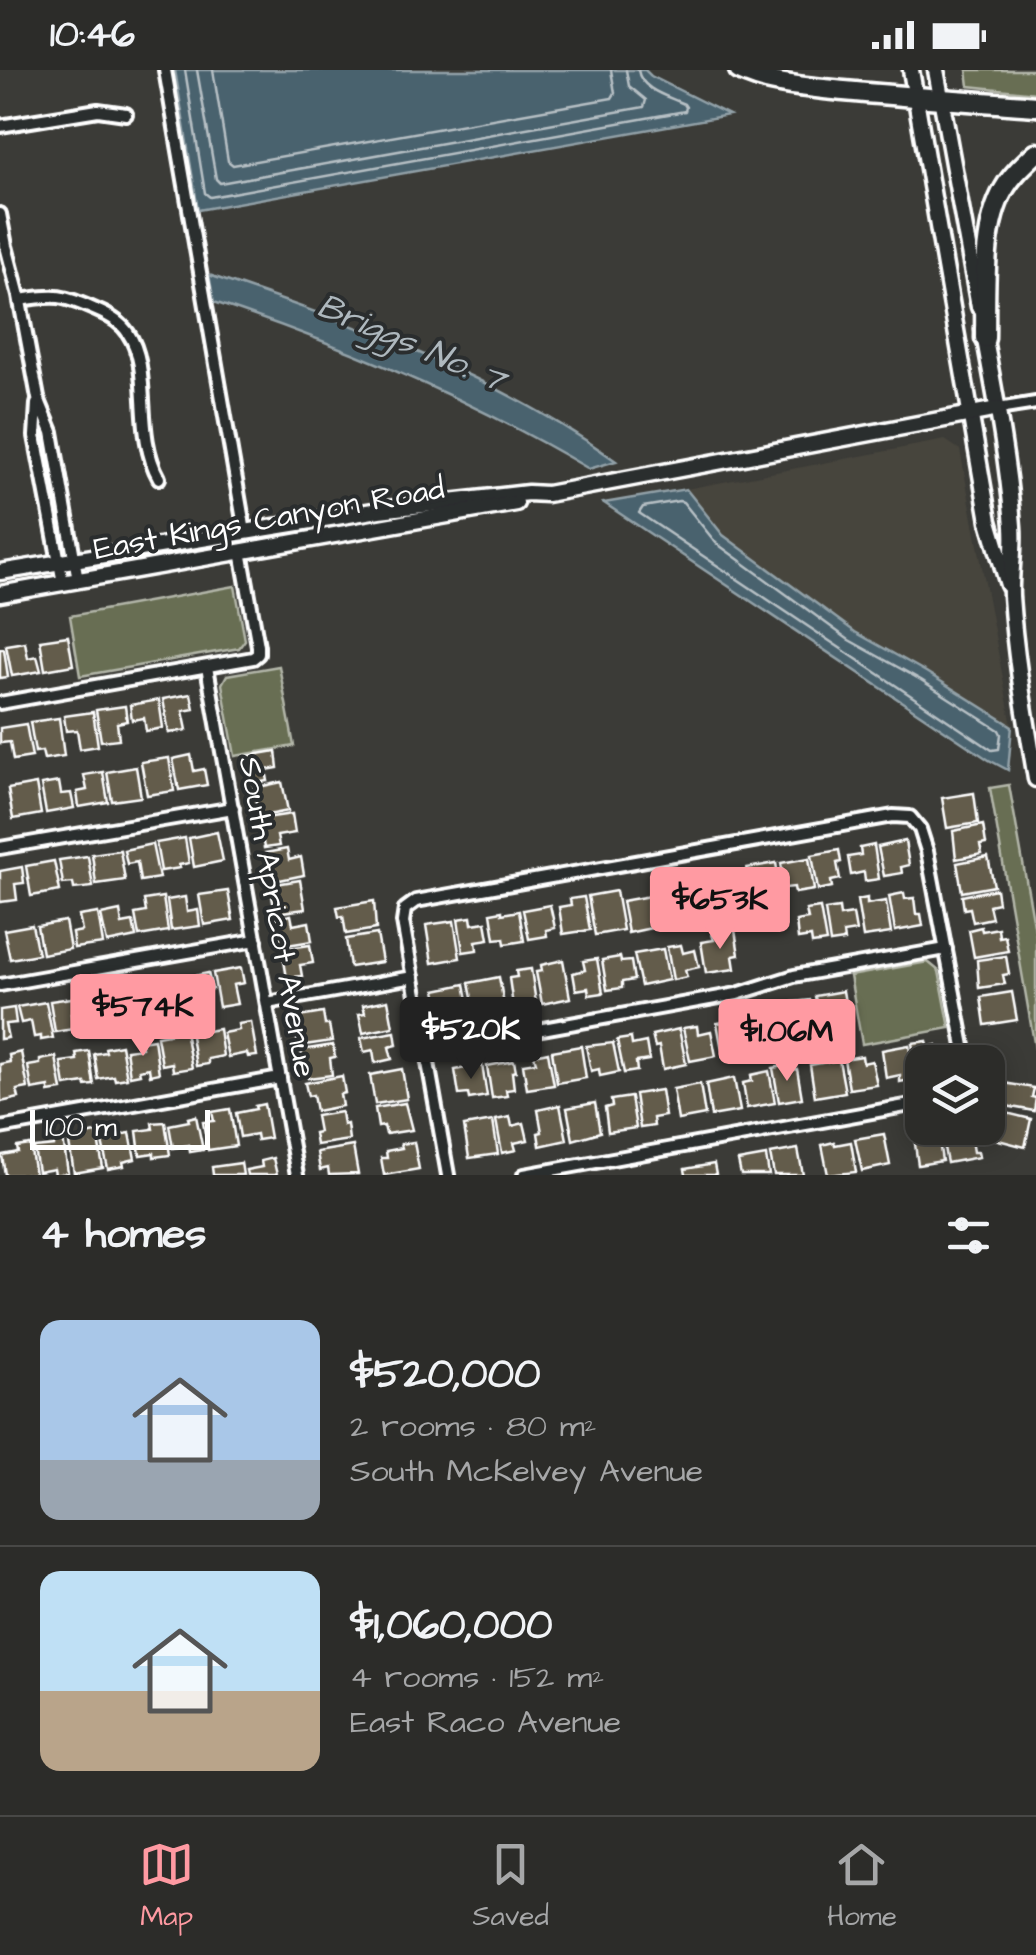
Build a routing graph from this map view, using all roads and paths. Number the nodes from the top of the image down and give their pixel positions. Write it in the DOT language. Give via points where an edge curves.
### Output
graph roads {
  1 [pos="164,70"];
  2 [pos="739,70"];
  3 [pos="911,70"];
  4 [pos="936,70"];
  5 [pos="916,97"];
  6 [pos="941,98"];
  7 [pos="1036,106"];
  8 [pos="126,114"];
  9 [pos="0,126"];
  10 [pos="1036,153"];
  11 [pos="0,214"];
  12 [pos="20,300"];
  13 [pos="985,338"];
  14 [pos="38,398"];
  15 [pos="1036,403"];
  16 [pos="998,410"];
  17 [pos="970,414"];
  18 [pos="159,478"];
  19 [pos="546,494"];
  20 [pos="353,514"];
  21 [pos="245,532"];
  22 [pos="242,551"];
  23 [pos="67,561"];
  24 [pos="0,572"];
  25 [pos="71,582"];
  26 [pos="1011,592"];
  27 [pos="0,594"];
  28 [pos="207,667"];
  29 [pos="0,704"];
  30 [pos="1036,779"];
  31 [pos="232,808"];
  32 [pos="0,848"];
  33 [pos="256,940"];
  34 [pos="946,949"];
  35 [pos="413,977"];
  36 [pos="0,985"];
  37 [pos="267,1003"];
  38 [pos="964,1045"];
  39 [pos="426,1050"];
  40 [pos="280,1078"];
  41 [pos="905,1107"];
  42 [pos="0,1128"];
  43 [pos="297,1175"];
  44 [pos="448,1175"];
  45 [pos="524,1175"];
  1 -- 21 [label="street"];
  2 -- 5 [label="highway" via="782,84"];
  3 -- 5 [label="main road"];
  4 -- 6 [label="main road"];
  5 -- 6 [label="highway"];
  5 -- 17 [label="main road"];
  6 -- 7 [label="highway"];
  6 -- 13 [label="main road"];
  8 -- 9 [label="street" via="98,110"];
  10 -- 13 [label="highway" via="996,206"];
  11 -- 12 [label="street"];
  12 -- 14 [label="street"];
  12 -- 18 [label="street" via="66,297 128,333 138,361 145,440"];
  13 -- 16 [label="main road"];
  14 -- 23 [label="street" via="52,432"];
  14 -- 23 [label="street" via="36,436"];
  15 -- 16 [label="street, East Kings Canyon Road"];
  16 -- 17 [label="main road, East Kings Canyon Road"];
  16 -- 26 [label="main road" via="1013,529"];
  17 -- 19 [label="main road, East Kings Canyon Road"];
  17 -- 26 [label="main road" via="989,521"];
  19 -- 20 [label="main road, East Kings Canyon Road"];
  19 -- 22 [label="main road, East Kings Canyon Road"];
  20 -- 21 [label="main road, East Kings Canyon Road"];
  20 -- 22 [label="main road" via="313,530 252,541"];
  21 -- 23 [label="main road, East Kings Canyon Road"];
  22 -- 25 [label="main road, East Kings Canyon Road"];
  22 -- 28 [label="street" via="258,654"];
  23 -- 24 [label="main road, East Kings Canyon Road"];
  23 -- 25 [label="street"];
  25 -- 27 [label="main road, East Kings Canyon Road"];
  26 -- 30 [label="main road"];
  28 -- 29 [label="street"];
  28 -- 31 [label="street, South Apricot Avenue"];
  31 -- 32 [label="street"];
  31 -- 33 [label="street, South Apricot Avenue"];
  33 -- 36 [label="street"];
  33 -- 37 [label="street, South Apricot Avenue"];
  34 -- 35 [label="street" via="920,829 910,817 893,816 416,901 405,909 403,922"];
  34 -- 38 [label="street"];
  34 -- 39 [label="street"];
  35 -- 37 [label="street"];
  35 -- 39 [label="street"];
  37 -- 40 [label="street, South Apricot Avenue"];
  39 -- 44 [label="street"];
  40 -- 42 [label="street"];
  40 -- 43 [label="street, South Apricot Avenue"];
  41 -- 45 [label="street"];
}
